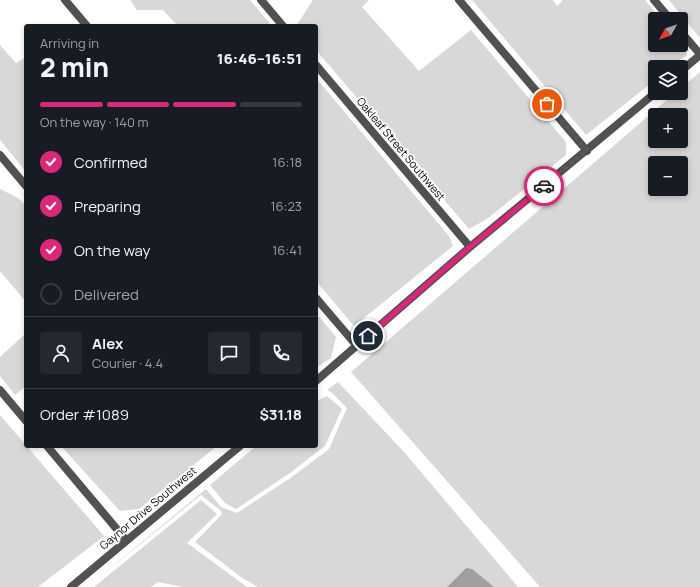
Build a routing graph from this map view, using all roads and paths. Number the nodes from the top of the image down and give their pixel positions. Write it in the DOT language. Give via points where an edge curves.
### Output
graph roads {
  1 [pos="65,0"];
  2 [pos="261,0"];
  3 [pos="459,0"];
  4 [pos="654,0"];
  5 [pos="664,12"];
  6 [pos="85,24"];
  7 [pos="281,24"];
  8 [pos="688,40"];
  9 [pos="700,55"];
  10 [pos="688,65"];
  11 [pos="318,67"];
  12 [pos="648,99"];
  13 [pos="587,150"];
  14 [pos="0,155"];
  15 [pos="24,184"];
  16 [pos="470,247"];
  17 [pos="318,300"];
  18 [pos="357,346"];
  19 [pos="318,379"];
  20 [pos="0,390"];
  21 [pos="24,419"];
  22 [pos="49,448"];
  23 [pos="238,448"];
  24 [pos="126,540"];
  25 [pos="71,587"];
  1 -- 6 [label="street"];
  2 -- 7 [label="street"];
  3 -- 13 [label="street"];
  4 -- 5 [label="street"];
  8 -- 9 [label="street"];
  9 -- 10 [label="street"];
  11 -- 16 [label="street, Oakleaf Street Southwest"];
  12 -- 13 [label="street"];
  13 -- 16 [label="street"];
  14 -- 15 [label="street"];
  16 -- 18 [label="street"];
  17 -- 18 [label="street"];
  18 -- 19 [label="street"];
  20 -- 21 [label="street"];
  22 -- 24 [label="street"];
  23 -- 24 [label="street, Gaynor Drive Southwest"];
  24 -- 25 [label="street, Gaynor Drive Southwest"];
}
